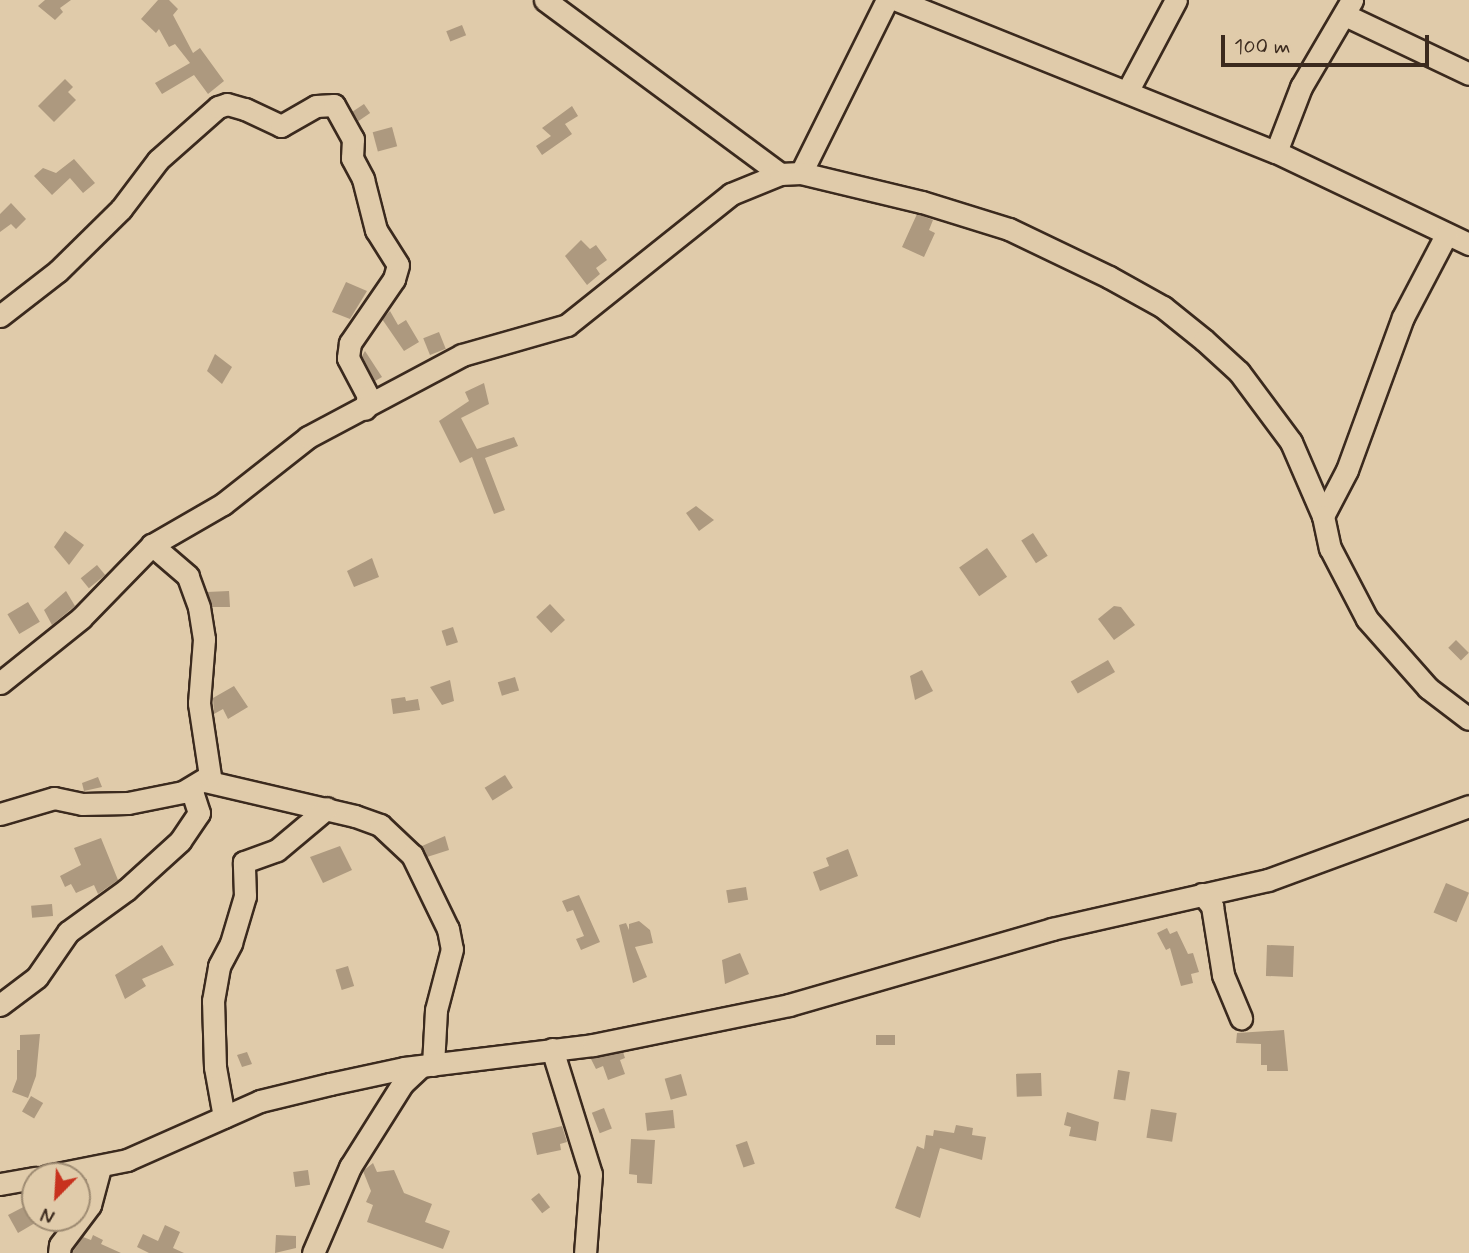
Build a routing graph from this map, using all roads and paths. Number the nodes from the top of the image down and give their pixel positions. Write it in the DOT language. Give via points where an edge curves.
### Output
graph roads {
  1 [pos="545,0"];
  2 [pos="887,0"];
  3 [pos="897,0"];
  4 [pos="1176,0"];
  5 [pos="1349,7"];
  6 [pos="1469,74"];
  7 [pos="1127,92"];
  8 [pos="1276,152"];
  9 [pos="790,174"];
  10 [pos="1446,235"];
  11 [pos="1469,244"];
  12 [pos="0,316"];
  13 [pos="365,409"];
  14 [pos="1323,516"];
  15 [pos="152,545"];
  16 [pos="0,683"];
  17 [pos="1469,719"];
  18 [pos="198,784"];
  19 [pos="1469,806"];
  20 [pos="327,808"];
  21 [pos="0,814"];
  22 [pos="1202,894"];
  23 [pos="0,1004"];
  24 [pos="1241,1018"];
  25 [pos="552,1049"];
  26 [pos="426,1066"];
  27 [pos="224,1117"];
  28 [pos="100,1167"];
  29 [pos="91,1169"];
  30 [pos="21,1180"];
  31 [pos="0,1184"];
  32 [pos="59,1253"];
  33 [pos="313,1253"];
  34 [pos="585,1253"];
  1 -- 9 [label="street"];
  2 -- 9 [label="street"];
  3 -- 7 [label="street"];
  4 -- 7 [label="street"];
  5 -- 6 [label="street"];
  5 -- 8 [label="street" via="1301,87"];
  7 -- 8 [label="street"];
  8 -- 10 [label="street"];
  9 -- 13 [label="street" via="730,194 567,325 462,355"];
  9 -- 14 [label="street" via="922,202 1009,229 1053,247 1163,307 1239,372 1274,414"];
  10 -- 11 [label="street"];
  10 -- 14 [label="street" via="1403,317 1347,470"];
  12 -- 13 [label="street" via="58,271 121,209 158,160 218,107 227,104 245,109 281,126 316,106 334,105 353,139 352,158 363,179 376,230 398,265 394,279 351,344 348,358 368,396"];
  13 -- 15 [label="street" via="308,438 223,504"];
  14 -- 17 [label="street" via="1331,548 1367,620 1428,688"];
  15 -- 16 [label="street" via="81,618"];
  15 -- 18 [label="street" via="188,576 199,607 204,639 199,703 211,776"];
  18 -- 20 [label="street"];
  18 -- 21 [label="street" via="101,805 54,798"];
  18 -- 23 [label="street" via="199,813 180,841 126,890 68,932 37,977"];
  19 -- 22 [label="street" via="1268,880"];
  20 -- 26 [label="street" via="380,825 397,838 412,855 448,929 452,949"];
  20 -- 27 [label="street" via="277,850 244,862 245,896 219,966 213,1001 215,1067"];
  22 -- 24 [label="street" via="1212,906 1223,975"];
  22 -- 25 [label="street" via="898,970 789,1005"];
  25 -- 26 [label="street"];
  25 -- 34 [label="street" via="591,1174"];
  26 -- 27 [label="street" via="272,1098"];
  26 -- 33 [label="street" via="392,1099 350,1167"];
  27 -- 28 [label="street"];
  28 -- 29 [label="street"];
  28 -- 32 [label="street" via="90,1205 60,1245"];
  30 -- 31 [label="street"];
}
